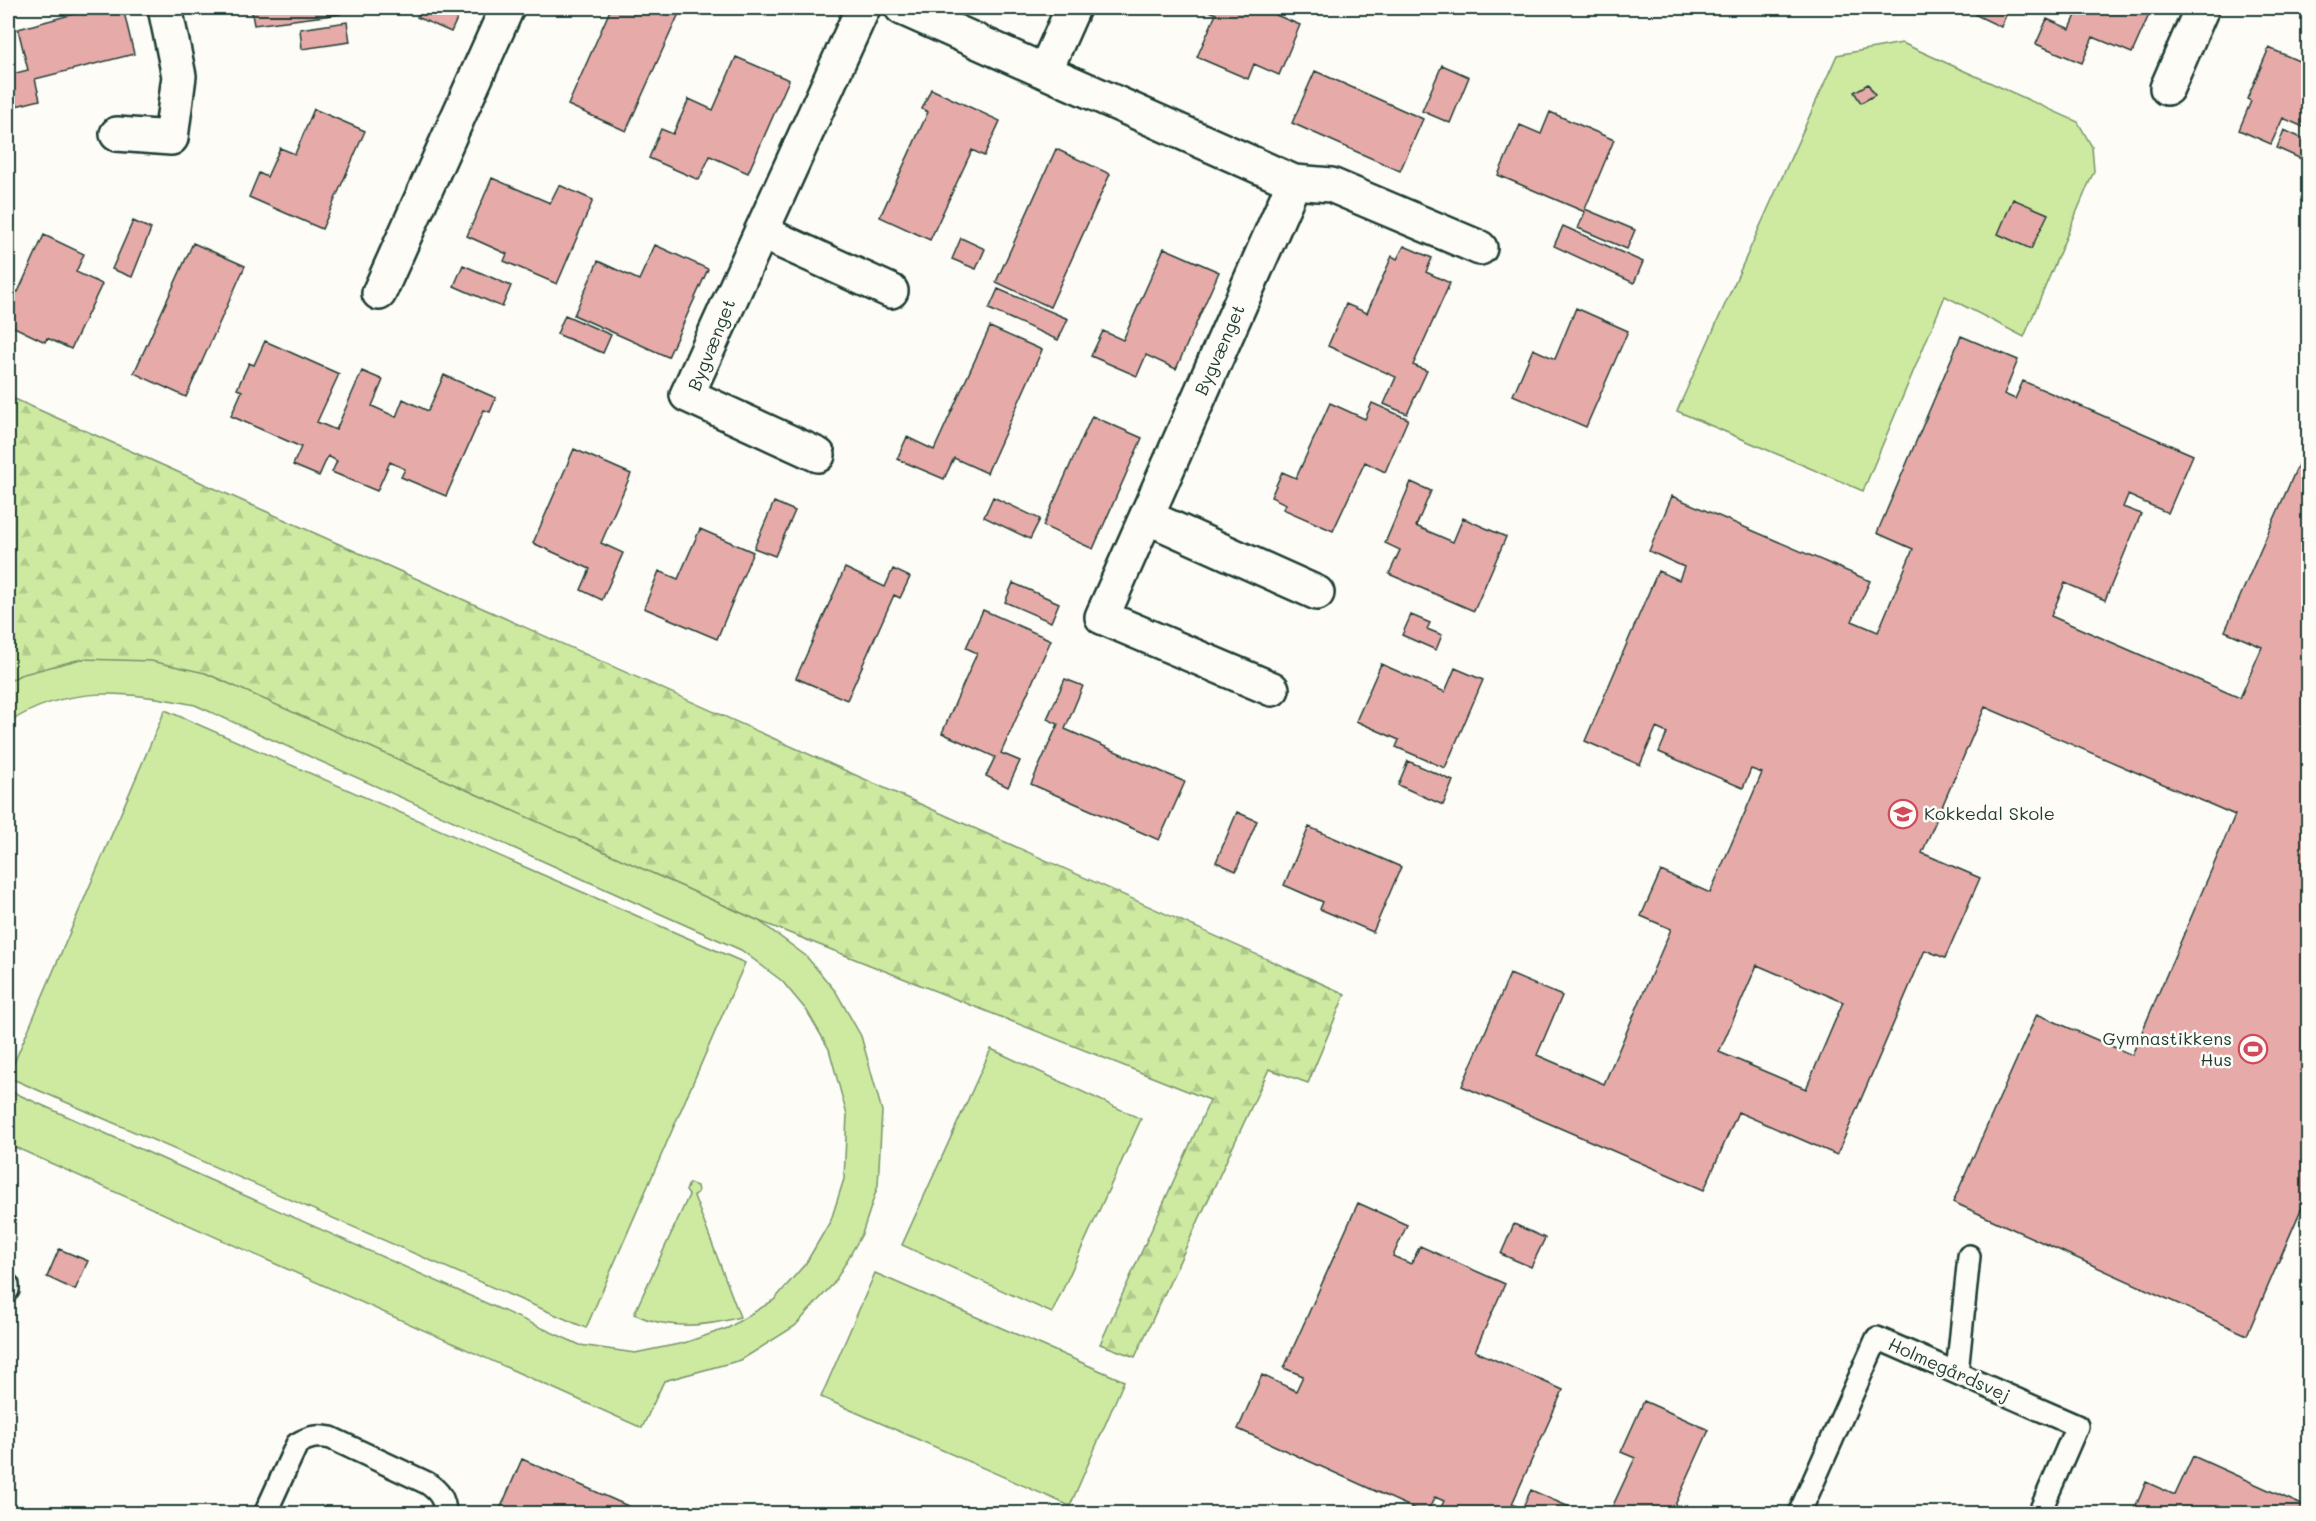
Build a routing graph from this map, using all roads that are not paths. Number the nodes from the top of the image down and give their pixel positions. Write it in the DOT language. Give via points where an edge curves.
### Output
graph roads {
  1 [pos="165,8"];
  2 [pos="507,8"];
  3 [pos="863,8"];
  4 [pos="902,8"];
  5 [pos="1073,8"];
  6 [pos="2202,8"];
  7 [pos="1045,71"];
  8 [pos="2167,88"];
  9 [pos="117,134"];
  10 [pos="1294,182"];
  11 [pos="761,232"];
  12 [pos="1480,248"];
  13 [pos="891,291"];
  14 [pos="379,293"];
  15 [pos="818,455"];
  16 [pos="1147,517"];
  17 [pos="1317,593"];
  18 [pos="1272,689"];
  19 [pos="1969,1256"];
  20 [pos="8,1285"];
  21 [pos="8,1290"];
  22 [pos="1957,1373"];
  23 [pos="265,1514"];
  24 [pos="445,1514"];
  25 [pos="1800,1514"];
  26 [pos="2039,1514"];
  1 -- 9 [label="street" via="179,76 171,138"];
  2 -- 14 [label="street"];
  3 -- 11 [label="street, Bygvænget"];
  4 -- 7 [label="street"];
  5 -- 7 [label="street"];
  6 -- 8 [label="street"];
  7 -- 10 [label="street"];
  10 -- 12 [label="street" via="1331,185"];
  10 -- 16 [label="street, Bygvænget"];
  11 -- 13 [label="street"];
  11 -- 15 [label="street, Bygvænget" via="687,395"];
  16 -- 17 [label="street"];
  16 -- 18 [label="street, Bygvænget" via="1102,617"];
  19 -- 22 [label="lane"];
  20 -- 21 [label="lane"];
  22 -- 25 [label="lane, Holmegårdsvej" via="1877,1338"];
  22 -- 26 [label="lane, Holmegårdsvej" via="2077,1426"];
  23 -- 24 [label="lane" via="297,1444 319,1436 427,1483 443,1500"];
}
